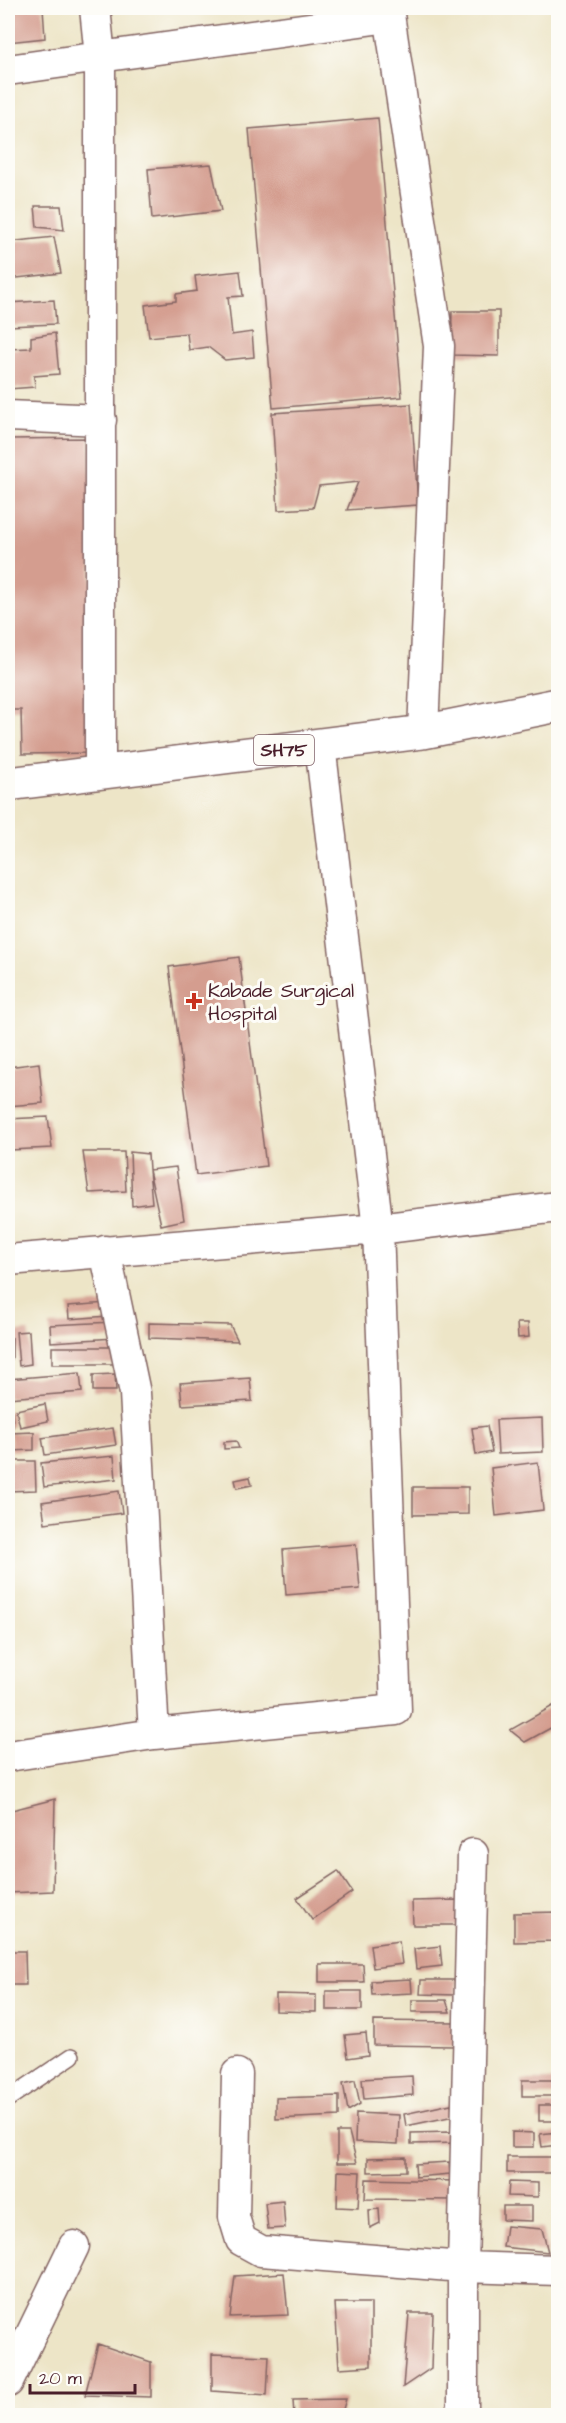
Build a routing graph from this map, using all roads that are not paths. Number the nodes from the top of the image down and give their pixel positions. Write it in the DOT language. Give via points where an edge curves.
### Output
graph roads {
  1 [pos="95,8"];
  2 [pos="388,12"];
  3 [pos="100,57"];
  4 [pos="8,70"];
  5 [pos="8,416"];
  6 [pos="101,420"];
  7 [pos="558,705"];
  8 [pos="423,732"];
  9 [pos="320,745"];
  10 [pos="100,772"];
  11 [pos="8,784"];
  12 [pos="558,1207"];
  13 [pos="378,1229"];
  14 [pos="105,1251"];
  15 [pos="8,1260"];
  16 [pos="154,1734"];
  17 [pos="8,1756"];
  18 [pos="473,1854"];
  19 [pos="72,2056"];
  20 [pos="237,2074"];
  21 [pos="8,2099"];
  22 [pos="74,2246"];
  23 [pos="463,2267"];
  24 [pos="558,2270"];
  25 [pos="8,2382"];
  26 [pos="463,2415"];
  1 -- 3 [label="street"];
  2 -- 3 [label="street"];
  2 -- 8 [label="street" via="439,346"];
  3 -- 4 [label="street"];
  3 -- 6 [label="street"];
  5 -- 6 [label="street"];
  6 -- 10 [label="street"];
  7 -- 8 [label="main road, SH75"];
  8 -- 9 [label="main road, SH75"];
  9 -- 10 [label="main road, SH75"];
  9 -- 13 [label="street"];
  10 -- 11 [label="main road, SH75"];
  12 -- 13 [label="street"];
  13 -- 14 [label="street"];
  13 -- 16 [label="street" via="396,1710"];
  14 -- 15 [label="street"];
  14 -- 16 [label="street" via="135,1393"];
  16 -- 17 [label="street"];
  18 -- 23 [label="street"];
  19 -- 21 [label="lane"];
  20 -- 23 [label="street" via="234,2217 241,2240 261,2251"];
  22 -- 25 [label="street"];
  23 -- 24 [label="street"];
  23 -- 26 [label="street"];
}
